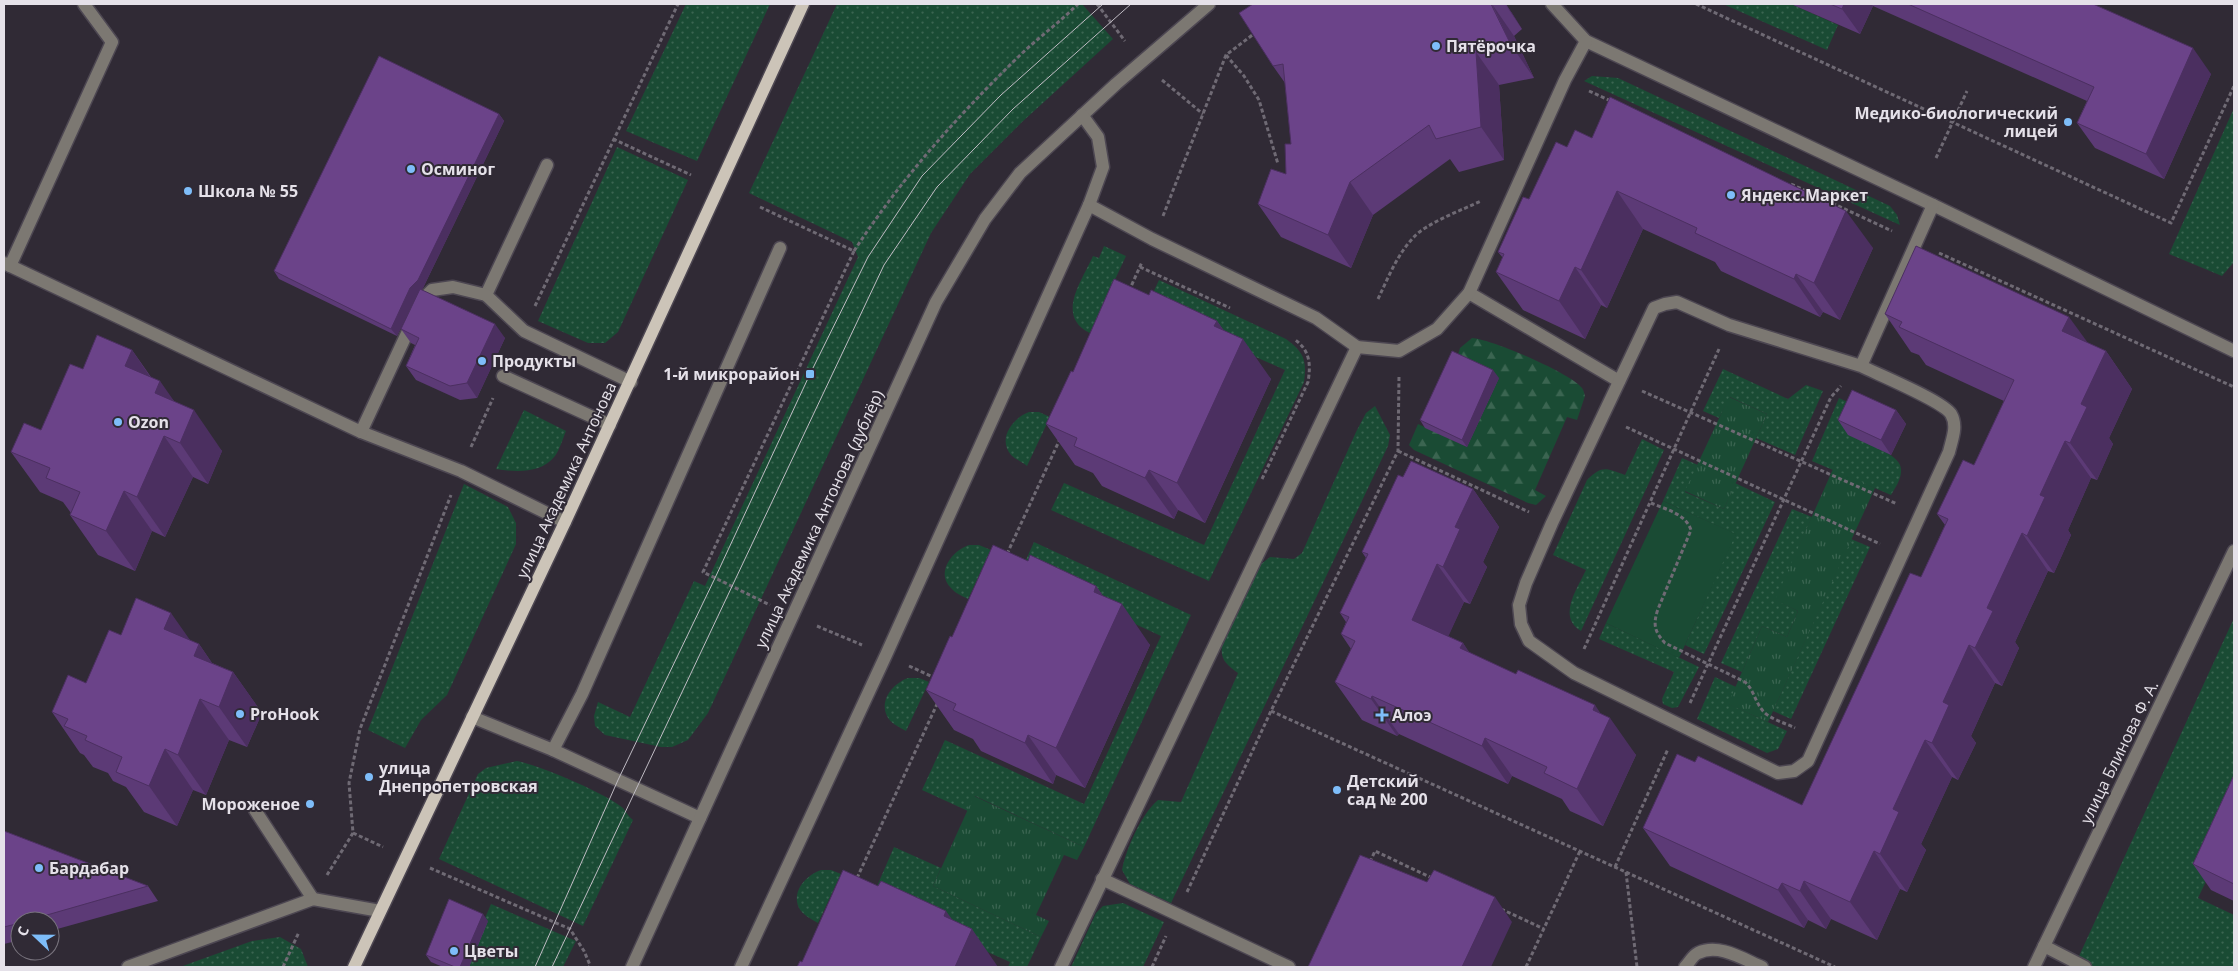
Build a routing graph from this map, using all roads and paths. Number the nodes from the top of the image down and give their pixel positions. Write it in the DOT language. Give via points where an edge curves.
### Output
graph roads {
  1 [pos="84,4"];
  2 [pos="803,4"];
  3 [pos="1078,4"];
  4 [pos="1209,4"];
  5 [pos="1552,4"];
  6 [pos="1696,4"];
  7 [pos="1256,32"];
  8 [pos="1586,41"];
  9 [pos="1226,56"];
  10 [pos="2234,86"];
  11 [pos="1967,91"];
  12 [pos="1082,114"];
  13 [pos="1953,121"];
  14 [pos="613,139"];
  15 [pos="1936,158"];
  16 [pos="1278,164"];
  17 [pos="547,165"];
  18 [pos="690,175"];
  19 [pos="1933,205"];
  20 [pos="1089,206"];
  21 [pos="760,207"];
  22 [pos="1507,208"];
  23 [pos="1152,239"];
  24 [pos="780,248"];
  25 [pos="854,251"];
  26 [pos="7,264"];
  27 [pos="1140,267"];
  28 [pos="1468,293"];
  29 [pos="1127,294"];
  30 [pos="486,295"];
  31 [pos="1378,299"];
  32 [pos="1236,311"];
  33 [pos="1729,325"];
  34 [pos="1289,335"];
  35 [pos="1356,347"];
  36 [pos="1399,351"];
  37 [pos="2234,351"];
  38 [pos="1860,366"];
  39 [pos="503,376"];
  40 [pos="1619,381"];
  41 [pos="630,382"];
  42 [pos="1690,413"];
  43 [pos="1603,417"];
  44 [pos="610,425"];
  45 [pos="1064,430"];
  46 [pos="361,432"];
  47 [pos="1673,448"];
  48 [pos="1398,451"];
  49 [pos="1801,462"];
  50 [pos="1258,488"];
  51 [pos="1784,500"];
  52 [pos="1651,503"];
  53 [pos="1920,514"];
  54 [pos="565,522"];
  55 [pos="1552,523"];
  56 [pos="2234,551"];
  57 [pos="1902,554"];
  58 [pos="1005,557"];
  59 [pos="792,616"];
  60 [pos="886,655"];
  61 [pos="1709,665"];
  62 [pos="1574,673"];
  63 [pos="938,679"];
  64 [pos="938,701"];
  65 [pos="1271,711"];
  66 [pos="472,717"];
  67 [pos="1679,725"];
  68 [pos="1818,740"];
  69 [pos="553,750"];
  70 [pos="255,810"];
  71 [pos="700,818"];
  72 [pos="1580,851"];
  73 [pos="1615,867"];
  74 [pos="1367,869"];
  75 [pos="1626,871"];
  76 [pos="856,878"];
  77 [pos="1102,879"];
  78 [pos="1437,880"];
  79 [pos="492,895"];
  80 [pos="314,898"];
  81 [pos="1499,909"];
  82 [pos="380,911"];
  83 [pos="1176,915"];
  84 [pos="1544,929"];
  85 [pos="2044,946"];
  86 [pos="158,962"];
  87 [pos="128,967"];
  88 [pos="354,967"];
  89 [pos="589,967"];
  90 [pos="632,967"];
  91 [pos="741,967"];
  92 [pos="1061,967"];
  93 [pos="1152,967"];
  94 [pos="1289,967"];
  95 [pos="1526,967"];
  96 [pos="1637,967"];
  97 [pos="1685,967"];
  98 [pos="1762,967"];
  99 [pos="1835,967"];
  100 [pos="2034,967"];
  101 [pos="2085,967"];
  1 -- 26 [label="street" via="112,42"];
  2 -- 41 [label="main road, улица Академика Антонова"];
  3 -- 25 [label="path" via="948,126 883,207"];
  4 -- 12 [label="street"];
  5 -- 8 [label="street"];
  6 -- 13 [label="path"];
  7 -- 9 [label="path"];
  8 -- 19 [label="street"];
  8 -- 22 [label="street"];
  9 -- 16 [label="path" via="1259,100"];
  9 -- 23 [label="path"];
  10 -- 13 [label="path" via="2171,223"];
  11 -- 13 [label="path"];
  12 -- 20 [label="street" via="1098,137 1103,167"];
  12 -- 59 [label="street, улица Академика Антонова (дублёр)" via="1020,173 985,219 936,302"];
  13 -- 15 [label="path"];
  14 -- 18 [label="path"];
  17 -- 30 [label="street"];
  19 -- 37 [label="street"];
  19 -- 38 [label="street"];
  20 -- 23 [label="street"];
  20 -- 60 [label="street"];
  21 -- 25 [label="path"];
  22 -- 28 [label="street"];
  22 -- 31 [label="path" via="1487,199 1442,219 1414,236 1401,252"];
  23 -- 27 [label="path"];
  23 -- 35 [label="street" via="1316,318"];
  24 -- 69 [label="street" via="586,685"];
  25 -- 59 [label="path" via="703,572"];
  26 -- 46 [label="street"];
  27 -- 29 [label="path"];
  27 -- 32 [label="path"];
  28 -- 36 [label="street" via="1437,329"];
  28 -- 40 [label="street"];
  30 -- 41 [label="street" via="524,331"];
  30 -- 46 [label="street" via="453,287 432,290 423,299"];
  33 -- 38 [label="street"];
  33 -- 40 [label="street" via="1677,302 1654,308"];
  33 -- 42 [label="path"];
  34 -- 50 [label="path" via="1307,352 1311,366 1308,382"];
  35 -- 36 [label="street"];
  35 -- 77 [label="street"];
  36 -- 48 [label="path"];
  38 -- 49 [label="path" via="1830,398"];
  38 -- 53 [label="street" via="1951,413 1955,428 1949,452"];
  39 -- 44 [label="street"];
  40 -- 42 [label="path"];
  40 -- 43 [label="street"];
  41 -- 44 [label="main road, улица Академика Антонова"];
  42 -- 47 [label="path"];
  42 -- 49 [label="path"];
  43 -- 47 [label="path"];
  43 -- 55 [label="street"];
  44 -- 54 [label="main road, улица Академика Антонова"];
  45 -- 58 [label="path"];
  46 -- 54 [label="street" via="461,471"];
  47 -- 51 [label="path"];
  47 -- 52 [label="path"];
  48 -- 55 [label="path"];
  48 -- 65 [label="path"];
  49 -- 51 [label="path"];
  49 -- 53 [label="path"];
  51 -- 57 [label="path"];
  51 -- 61 [label="path"];
  52 -- 61 [label="path" via="1681,516 1691,530 1658,609 1654,622 1656,633 1665,643"];
  52 -- 62 [label="path"];
  53 -- 57 [label="street"];
  54 -- 66 [label="main road, улица Академика Антонова"];
  55 -- 62 [label="street" via="1519,605 1521,624 1529,641"];
  56 -- 85 [label="street, улица Блинова Ф. А."];
  57 -- 68 [label="street"];
  59 -- 60 [label="path"];
  59 -- 71 [label="street, улица Академика Антонова (дублёр)"];
  60 -- 63 [label="path"];
  60 -- 91 [label="street"];
  61 -- 67 [label="path"];
  61 -- 68 [label="path" via="1745,682 1752,688 1764,712"];
  62 -- 67 [label="street"];
  64 -- 76 [label="path"];
  65 -- 72 [label="path"];
  65 -- 83 [label="path"];
  66 -- 69 [label="street"];
  66 -- 82 [label="main road, улица Академика Антонова"];
  67 -- 68 [label="street" via="1778,772 1794,771 1808,761"];
  67 -- 73 [label="path"];
  69 -- 71 [label="street"];
  70 -- 80 [label="street"];
  71 -- 90 [label="street, улица Академика Антонова (дублёр)"];
  72 -- 73 [label="path"];
  72 -- 84 [label="path"];
  73 -- 75 [label="path"];
  74 -- 78 [label="path" via="1375,851"];
  75 -- 96 [label="path"];
  75 -- 99 [label="path"];
  77 -- 83 [label="street"];
  77 -- 92 [label="street"];
  79 -- 89 [label="path" via="570,928 584,950"];
  80 -- 82 [label="street"];
  80 -- 86 [label="street"];
  81 -- 84 [label="path"];
  82 -- 88 [label="main road, улица Академика Антонова"];
  83 -- 93 [label="path"];
  83 -- 94 [label="street"];
  84 -- 95 [label="path"];
  85 -- 100 [label="street, улица Блинова Ф. А."];
  85 -- 101 [label="street"];
  86 -- 87 [label="street"];
  97 -- 98 [label="street" via="1697,953 1711,950 1726,951"];
}
